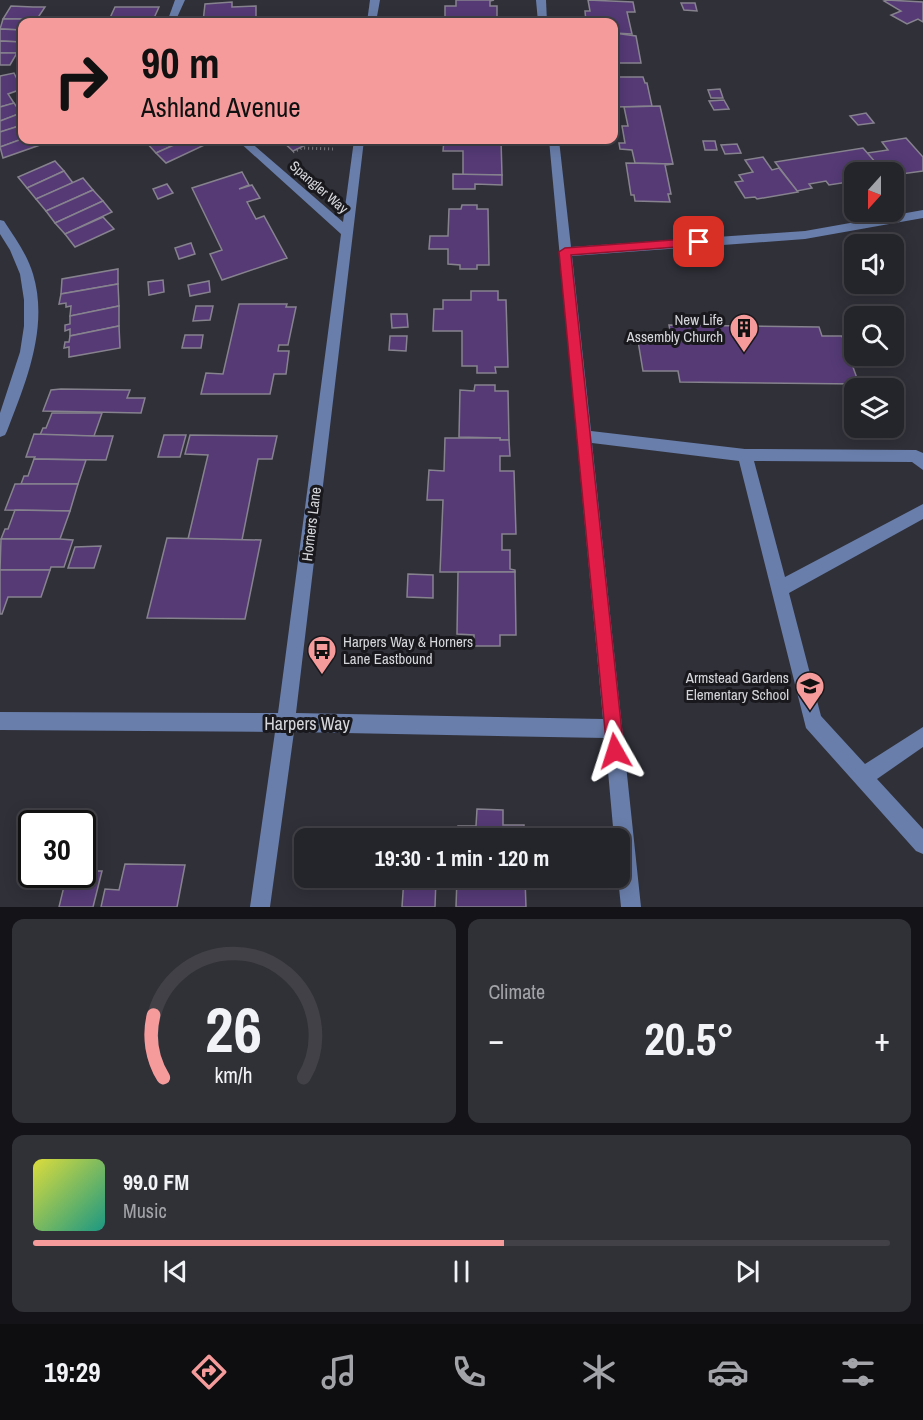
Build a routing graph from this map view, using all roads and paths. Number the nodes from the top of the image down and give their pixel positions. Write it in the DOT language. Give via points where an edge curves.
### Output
graph roads {
  1 [pos="180,0"];
  2 [pos="375,0"];
  3 [pos="541,0"];
  4 [pos="173,18"];
  5 [pos="373,18"];
  6 [pos="543,18"];
  7 [pos="247,144"];
  8 [pos="359,144"];
  9 [pos="554,144"];
  10 [pos="340,149"];
  11 [pos="269,163"];
  12 [pos="923,214"];
  13 [pos="0,224"];
  14 [pos="348,233"];
  15 [pos="565,252"];
  16 [pos="0,431"];
  17 [pos="583,436"];
  18 [pos="746,455"];
  19 [pos="923,464"];
  20 [pos="923,511"];
  21 [pos="779,589"];
  22 [pos="0,721"];
  23 [pos="286,723"];
  24 [pos="613,729"];
  25 [pos="923,736"];
  26 [pos="863,777"];
  27 [pos="923,844"];
  28 [pos="260,907"];
  29 [pos="631,907"];
  1 -- 4 [label="street"];
  2 -- 5 [label="street"];
  3 -- 6 [label="street"];
  7 -- 11 [label="street, Spangler Way"];
  8 -- 14 [label="street, Horners Lane"];
  9 -- 15 [label="street"];
  10 -- 11 [label="path" via="302,148"];
  11 -- 14 [label="street, Spangler Way"];
  12 -- 15 [label="street" via="805,235"];
  13 -- 16 [label="street" via="22,257 33,306 16,390"];
  14 -- 23 [label="street, Horners Lane"];
  15 -- 17 [label="street"];
  17 -- 18 [label="street"];
  17 -- 24 [label="street"];
  18 -- 19 [label="street" via="916,456"];
  18 -- 21 [label="street"];
  20 -- 21 [label="street"];
  21 -- 26 [label="street" via="813,721"];
  22 -- 23 [label="street, Harpers Way"];
  23 -- 24 [label="street, Harpers Way"];
  23 -- 28 [label="street, Horners Lane"];
  24 -- 29 [label="street"];
  25 -- 26 [label="street"];
  26 -- 27 [label="street"];
}
